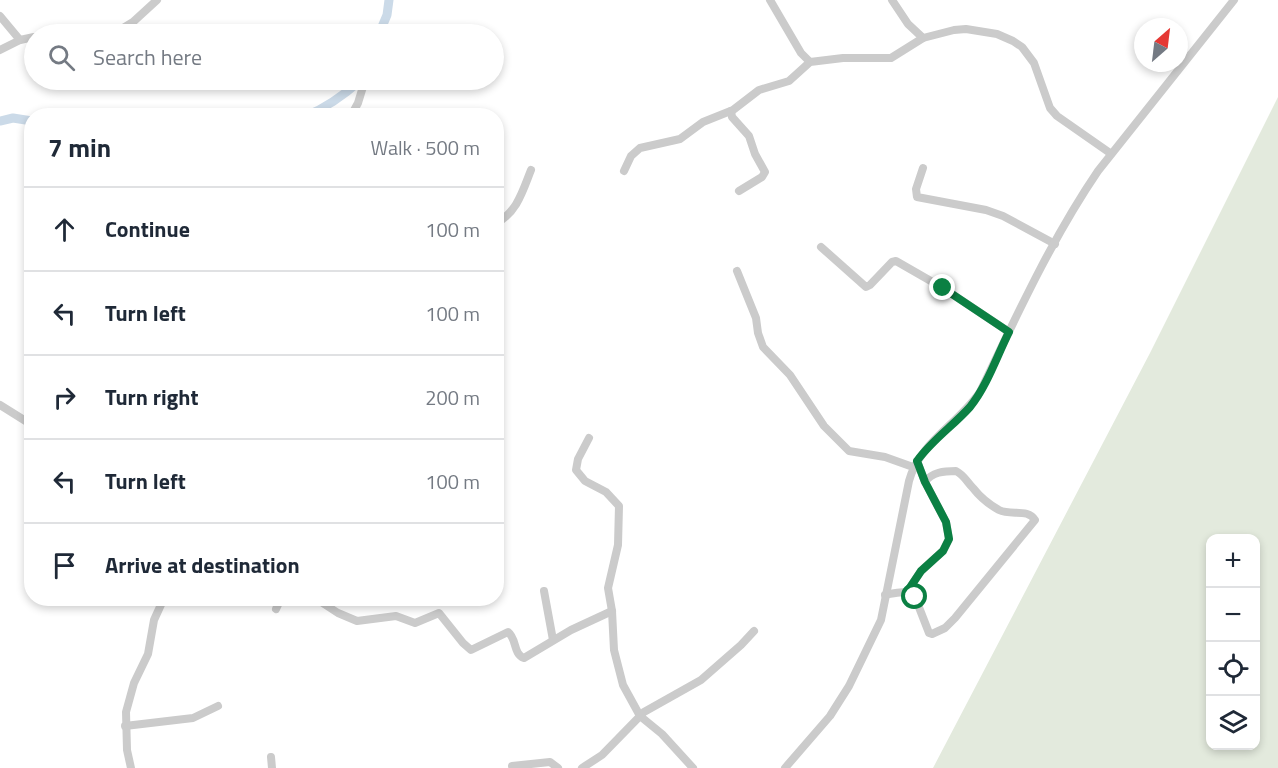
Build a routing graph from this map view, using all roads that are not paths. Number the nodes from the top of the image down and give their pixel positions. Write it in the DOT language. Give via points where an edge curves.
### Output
graph roads {
  1 [pos="157,0"];
  2 [pos="770,0"];
  3 [pos="892,0"];
  4 [pos="1234,0"];
  5 [pos="0,16"];
  6 [pos="130,24"];
  7 [pos="923,38"];
  8 [pos="24,39"];
  9 [pos="20,40"];
  10 [pos="0,50"];
  11 [pos="810,62"];
  12 [pos="361,90"];
  13 [pos="355,108"];
  14 [pos="731,111"];
  15 [pos="1110,153"];
  16 [pos="923,168"];
  17 [pos="531,170"];
  18 [pos="624,171"];
  19 [pos="739,191"];
  20 [pos="504,219"];
  21 [pos="1055,244"];
  22 [pos="821,248"];
  23 [pos="737,271"];
  24 [pos="1009,332"];
  25 [pos="0,405"];
  26 [pos="24,420"];
  27 [pos="590,438"];
  28 [pos="915,464"];
  29 [pos="925,482"];
  30 [pos="544,591"];
  31 [pos="907,592"];
  32 [pos="885,595"];
  33 [pos="160,606"];
  34 [pos="277,606"];
  35 [pos="328,606"];
  36 [pos="276,609"];
  37 [pos="612,611"];
  38 [pos="753,631"];
  39 [pos="553,640"];
  40 [pos="218,706"];
  41 [pos="640,716"];
  42 [pos="125,726"];
  43 [pos="271,757"];
  44 [pos="512,766"];
  45 [pos="131,768"];
  46 [pos="272,768"];
  47 [pos="558,768"];
  48 [pos="582,768"];
  49 [pos="693,768"];
  50 [pos="785,768"];
  1 -- 6 [label="street"];
  2 -- 11 [label="street" via="799,51"];
  3 -- 7 [label="street"];
  4 -- 15 [label="street"];
  5 -- 9 [label="street"];
  7 -- 11 [label="street" via="891,58"];
  7 -- 15 [label="street" via="966,29 1013,40 1034,63 1050,108"];
  8 -- 9 [label="street"];
  9 -- 10 [label="street"];
  11 -- 14 [label="street" via="789,81 759,90"];
  12 -- 13 [label="street"];
  14 -- 18 [label="street" via="703,122 680,140 640,147"];
  14 -- 19 [label="street" via="749,136 765,172"];
  15 -- 21 [label="street"];
  16 -- 21 [label="street" via="917,197 987,210"];
  17 -- 20 [label="street" via="513,210"];
  21 -- 24 [label="street"];
  22 -- 24 [label="street" via="866,287 896,261"];
  23 -- 28 [label="street" via="763,347 790,375 825,426 849,451"];
  24 -- 28 [label="street" via="970,407"];
  25 -- 26 [label="street"];
  27 -- 37 [label="street" via="576,470 585,481 616,500 620,513 618,545 608,588"];
  28 -- 29 [label="street"];
  28 -- 32 [label="street"];
  29 -- 31 [label="street" via="946,522 949,539"];
  29 -- 31 [label="street" via="930,476 956,471 996,508 1009,514 1026,513 1035,520 955,618 938,632 929,633 915,597"];
  30 -- 39 [label="street"];
  31 -- 32 [label="street"];
  32 -- 50 [label="street" via="881,620 849,686 830,716"];
  33 -- 42 [label="street" via="152,625 148,654 131,691"];
  34 -- 36 [label="street"];
  35 -- 39 [label="street" via="357,621 396,616 415,623 439,613 471,650 508,632 524,658"];
  37 -- 39 [label="street"];
  37 -- 41 [label="street" via="617,664"];
  38 -- 41 [label="street" via="701,680"];
  40 -- 42 [label="street" via="193,718"];
  41 -- 48 [label="street" via="602,755"];
  41 -- 49 [label="street"];
  42 -- 45 [label="street"];
  43 -- 46 [label="street"];
  44 -- 47 [label="street" via="550,762"];
}
